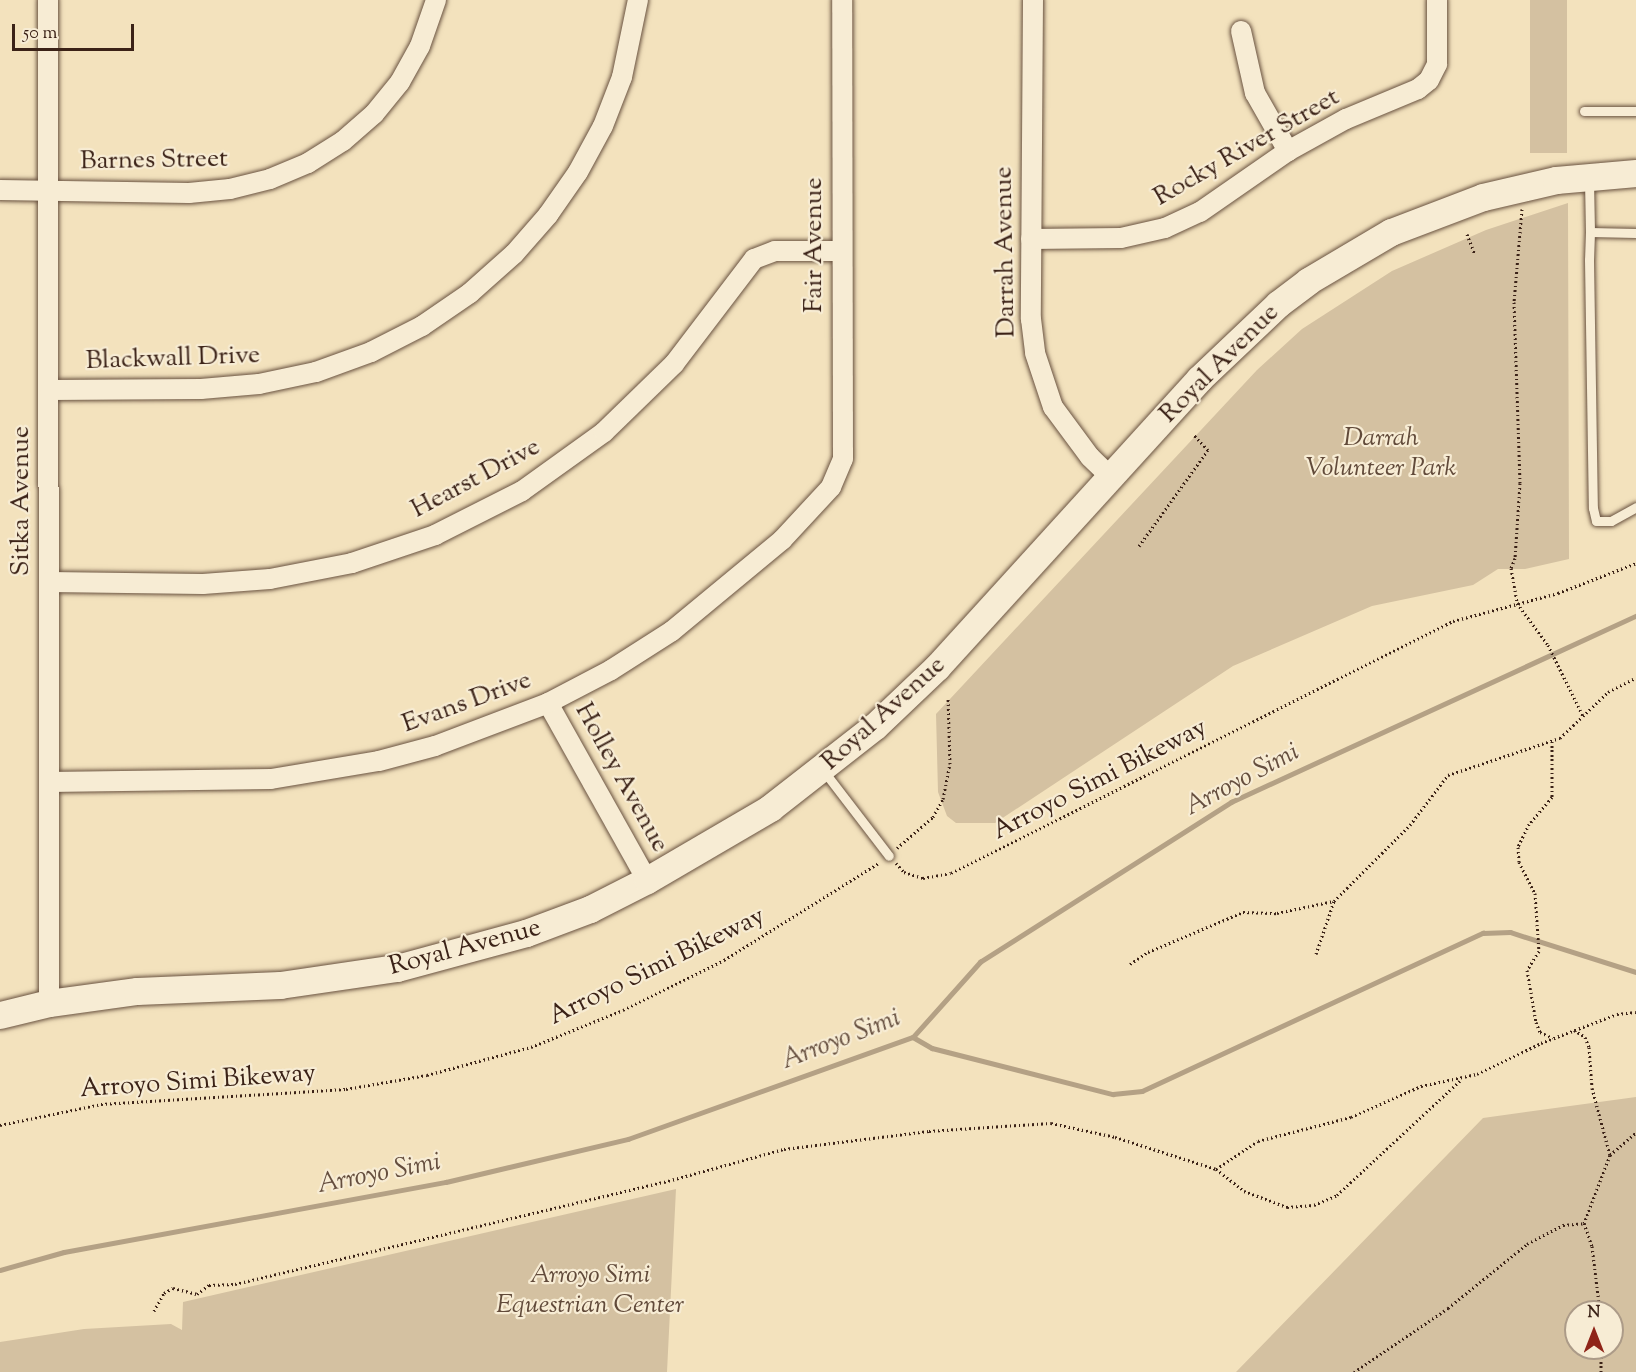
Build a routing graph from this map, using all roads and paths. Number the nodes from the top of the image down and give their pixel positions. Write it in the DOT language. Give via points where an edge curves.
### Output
graph roads {
  1 [pos="48,0"];
  2 [pos="436,0"];
  3 [pos="638,0"];
  4 [pos="842,0"];
  5 [pos="1033,0"];
  6 [pos="1437,0"];
  7 [pos="1241,31"];
  8 [pos="1584,111"];
  9 [pos="1636,111"];
  10 [pos="1288,151"];
  11 [pos="1636,173"];
  12 [pos="1588,175"];
  13 [pos="1521,186"];
  14 [pos="0,190"];
  15 [pos="49,190"];
  16 [pos="1590,232"];
  17 [pos="1636,233"];
  18 [pos="1467,234"];
  19 [pos="1031,239"];
  20 [pos="842,251"];
  21 [pos="1475,255"];
  22 [pos="50,390"];
  23 [pos="1193,434"];
  24 [pos="1112,478"];
  25 [pos="831,487"];
  26 [pos="1636,507"];
  27 [pos="1139,546"];
  28 [pos="1636,563"];
  29 [pos="49,582"];
  30 [pos="1517,603"];
  31 [pos="1636,678"];
  32 [pos="948,698"];
  33 [pos="548,703"];
  34 [pos="1583,716"];
  35 [pos="1552,741"];
  36 [pos="823,770"];
  37 [pos="49,782"];
  38 [pos="889,856"];
  39 [pos="647,880"];
  40 [pos="1334,901"];
  41 [pos="1316,954"];
  42 [pos="1130,964"];
  43 [pos="49,1003"];
  44 [pos="1636,1012"];
  45 [pos="0,1015"];
  46 [pos="1574,1030"];
  47 [pos="1554,1038"];
  48 [pos="1463,1077"];
  49 [pos="0,1125"];
  50 [pos="1636,1132"];
  51 [pos="1610,1155"];
  52 [pos="1216,1169"];
  53 [pos="1584,1223"];
  54 [pos="1599,1300"];
  55 [pos="154,1311"];
  56 [pos="1354,1372"];
  1 -- 15 [label="street, Sitka Avenue"];
  2 -- 15 [label="street, Barnes Street" via="420,46 400,82 366,121 308,163 270,179 230,189"];
  3 -- 22 [label="street, Blackwall Drive" via="622,77 603,126 578,172 548,215 513,254 470,293 422,326 371,352 327,368 259,384 201,389"];
  4 -- 20 [label="street, Fair Avenue"];
  5 -- 19 [label="street, Darrah Avenue"];
  6 -- 10 [label="street, Rocky River Street" via="1437,64 1429,80 1418,89 1346,119"];
  7 -- 10 [label="street" via="1256,93"];
  8 -- 9 [label="lane"];
  10 -- 19 [label="street, Rocky River Street" via="1200,212 1165,228 1121,238"];
  11 -- 12 [label="main road, Royal Avenue"];
  12 -- 13 [label="main road, Royal Avenue"];
  12 -- 16 [label="lane"];
  13 -- 24 [label="main road, Royal Avenue" via="1441,211 1391,232 1308,281 1199,379"];
  13 -- 30 [label="path" via="1522,240 1514,302 1520,483 1511,568"];
  14 -- 15 [label="street, Barnes Street"];
  15 -- 22 [label="street, Sitka Avenue"];
  16 -- 17 [label="lane"];
  16 -- 26 [label="lane" via="1593,508 1596,521 1611,521"];
  18 -- 21 [label="path"];
  19 -- 24 [label="street, Darrah Avenue" via="1031,319 1042,381 1063,420 1090,457"];
  20 -- 25 [label="street, Fair Avenue" via="843,459"];
  20 -- 29 [label="street, Hearst Drive" via="775,251 754,259 674,364 604,432 522,491 435,535 352,563 270,579 203,584"];
  22 -- 29 [label="street, Sitka Avenue"];
  23 -- 27 [label="path" via="1208,450"];
  24 -- 36 [label="main road, Royal Avenue" via="937,668"];
  25 -- 33 [label="street, Evans Drive" via="782,540 672,631"];
  28 -- 30 [label="path, Arroyo Simi Bikeway" via="1557,593"];
  29 -- 37 [label="street, Sitka Avenue"];
  30 -- 34 [label="path" via="1548,645"];
  30 -- 38 [label="path, Arroyo Simi Bikeway" via="1453,621 951,873 936,877 913,875 904,872"];
  31 -- 34 [label="path" via="1608,692"];
  32 -- 38 [label="path" via="950,764 944,799 933,817"];
  33 -- 37 [label="street, Evans Drive" via="435,746 323,772 222,783"];
  33 -- 39 [label="street, Holley Avenue"];
  34 -- 35 [label="path"];
  35 -- 40 [label="path" via="1448,776 1410,825"];
  35 -- 47 [label="path" via="1552,797 1529,824 1518,847 1519,862 1535,893 1539,951 1527,970 1536,1022 1540,1032"];
  36 -- 38 [label="lane"];
  36 -- 39 [label="main road, Royal Avenue" via="770,808"];
  37 -- 43 [label="street, Sitka Avenue"];
  38 -- 49 [label="path, Arroyo Simi Bikeway" via="724,960 623,1010 531,1047 427,1075 346,1089 101,1104"];
  39 -- 43 [label="main road, Royal Avenue" via="590,909 526,933 397,968 280,986 137,991"];
  40 -- 41 [label="path"];
  40 -- 42 [label="path" via="1277,913 1243,912 1148,952"];
  43 -- 45 [label="main road, Royal Avenue"];
  44 -- 46 [label="path" via="1617,1014"];
  46 -- 47 [label="path"];
  46 -- 51 [label="path" via="1585,1037 1589,1047 1592,1088"];
  47 -- 48 [label="path"];
  48 -- 52 [label="path" via="1420,1086 1351,1117 1258,1141"];
  48 -- 52 [label="path" via="1337,1195 1314,1205 1287,1207 1244,1191"];
  50 -- 51 [label="path"];
  51 -- 53 [label="path"];
  52 -- 55 [label="path" via="1051,1123 929,1131 784,1149 652,1185 235,1284 209,1285 197,1294 173,1288 164,1293"];
  53 -- 54 [label="path" via="1592,1246"];
  53 -- 56 [label="path" via="1563,1225 1527,1244 1448,1308"];
}
